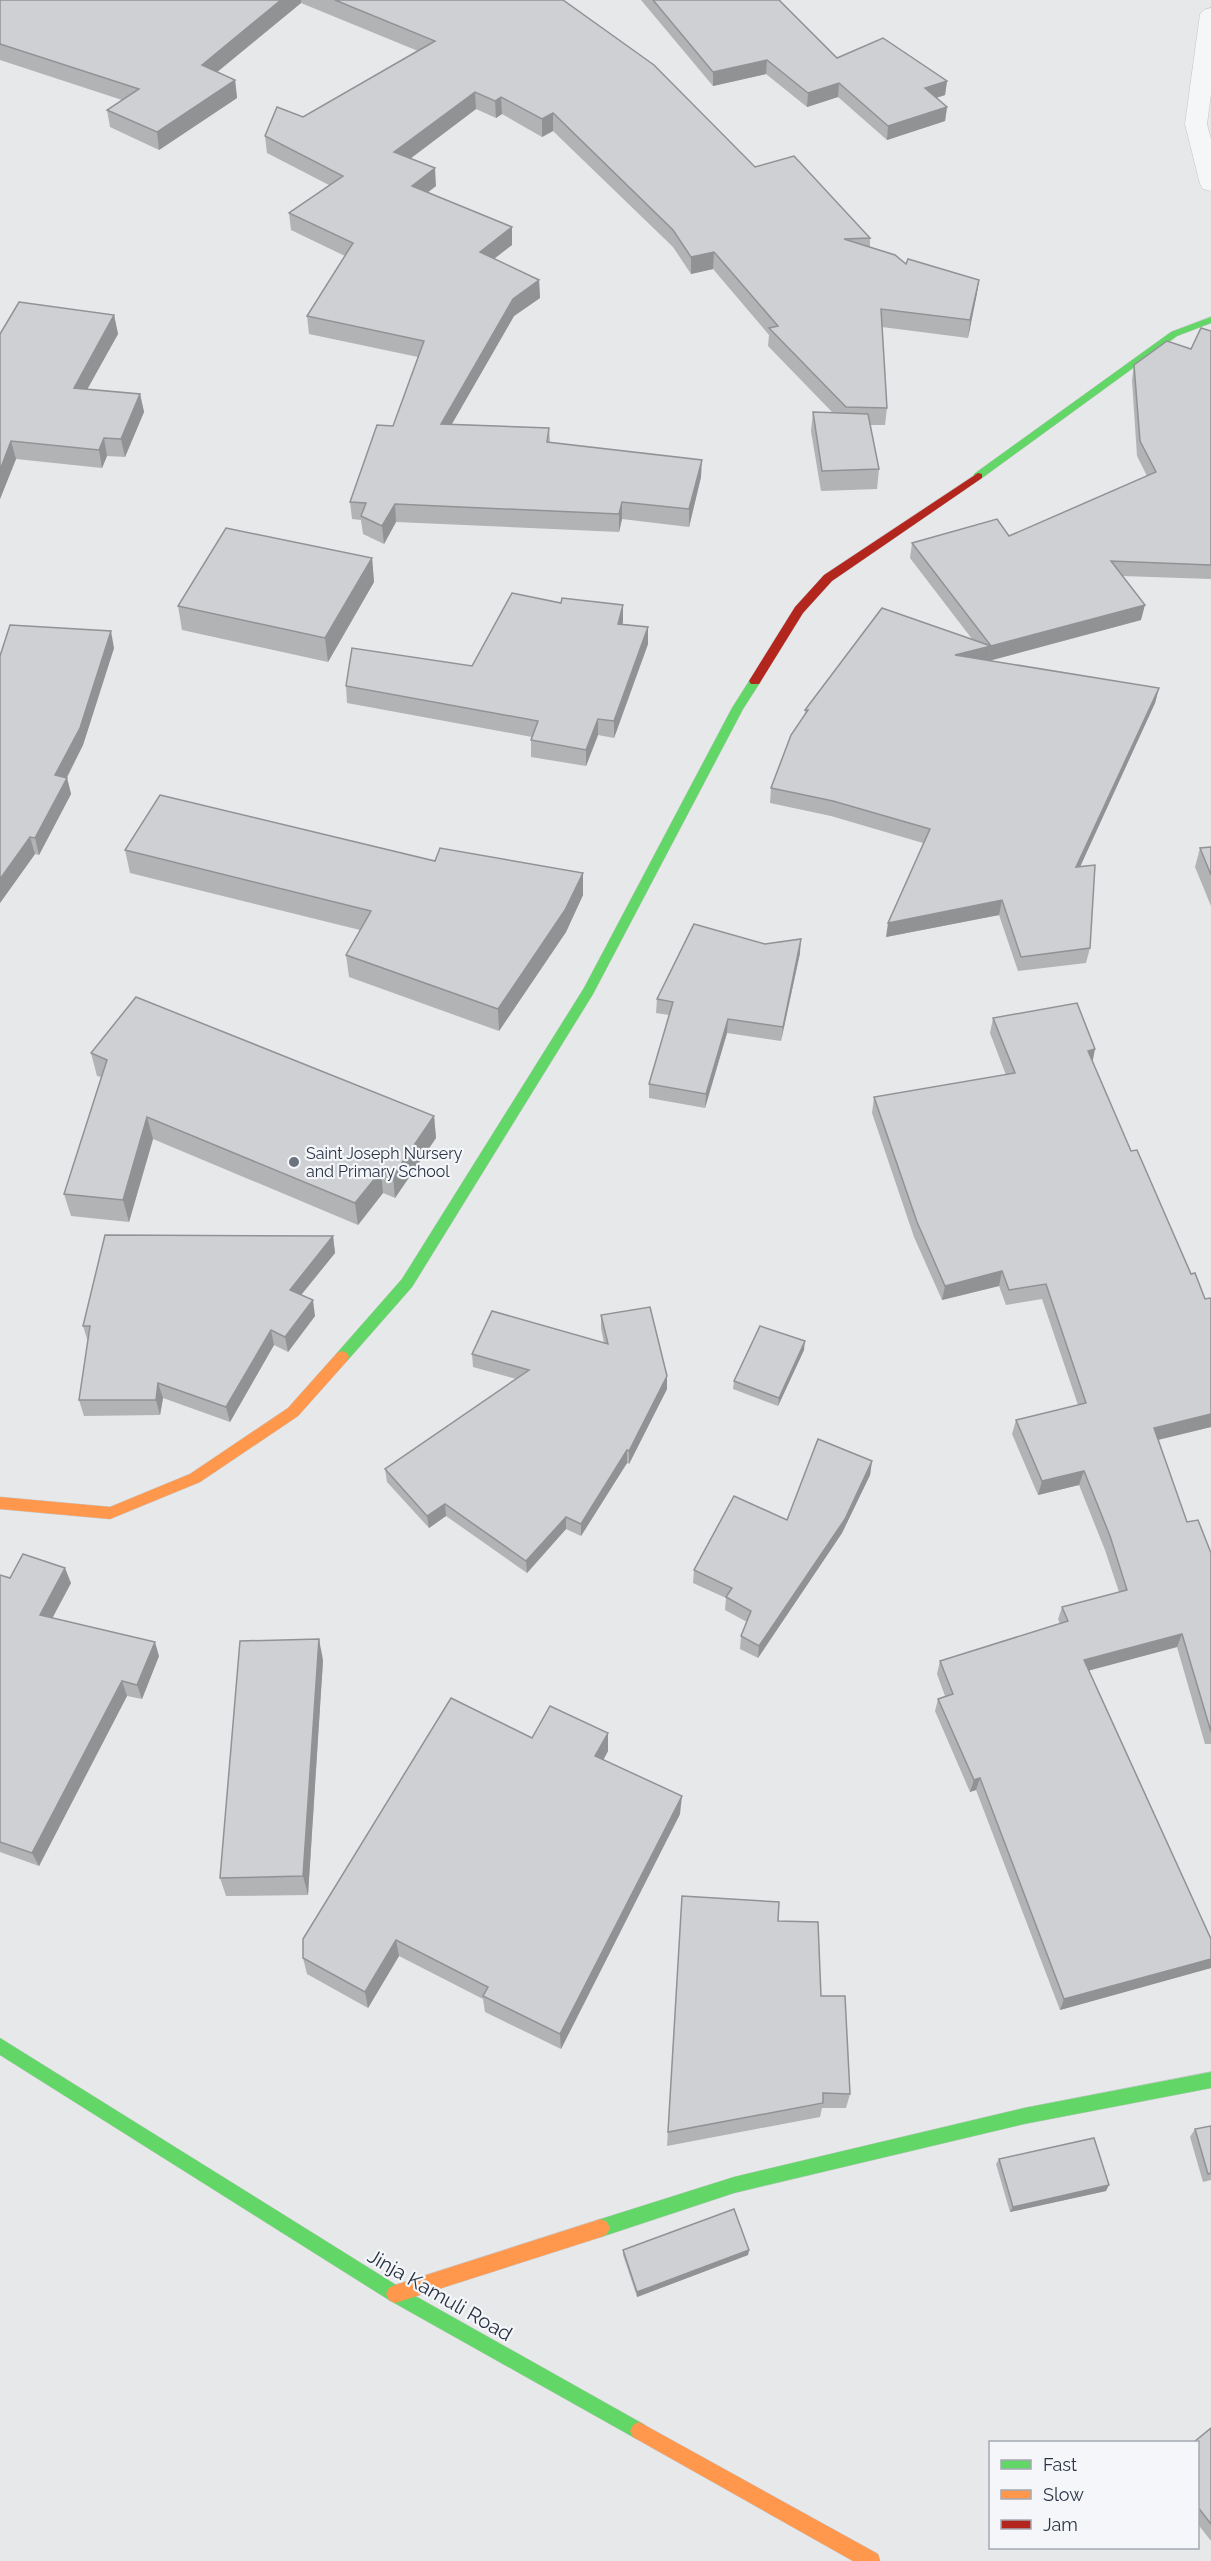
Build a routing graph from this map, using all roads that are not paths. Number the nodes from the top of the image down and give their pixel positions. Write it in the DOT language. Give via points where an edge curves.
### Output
graph roads {
  1 [pos="1211,14"];
  2 [pos="1211,184"];
  3 [pos="1211,320"];
  4 [pos="0,1503"];
  5 [pos="0,2046"];
  6 [pos="1211,2080"];
  7 [pos="395,2294"];
  8 [pos="851,2556"];
  1 -- 2 [label="street" via="1196,124"];
  3 -- 4 [label="street" via="1174,334 998,462 828,578 799,610 738,708 589,991 407,1283 293,1412 195,1478 110,1513"];
  5 -- 7 [label="street, Jinja Kamuli Road"];
  6 -- 7 [label="street" via="1024,2116 734,2185"];
  7 -- 8 [label="street, Jinja Kamuli Road"];
}
